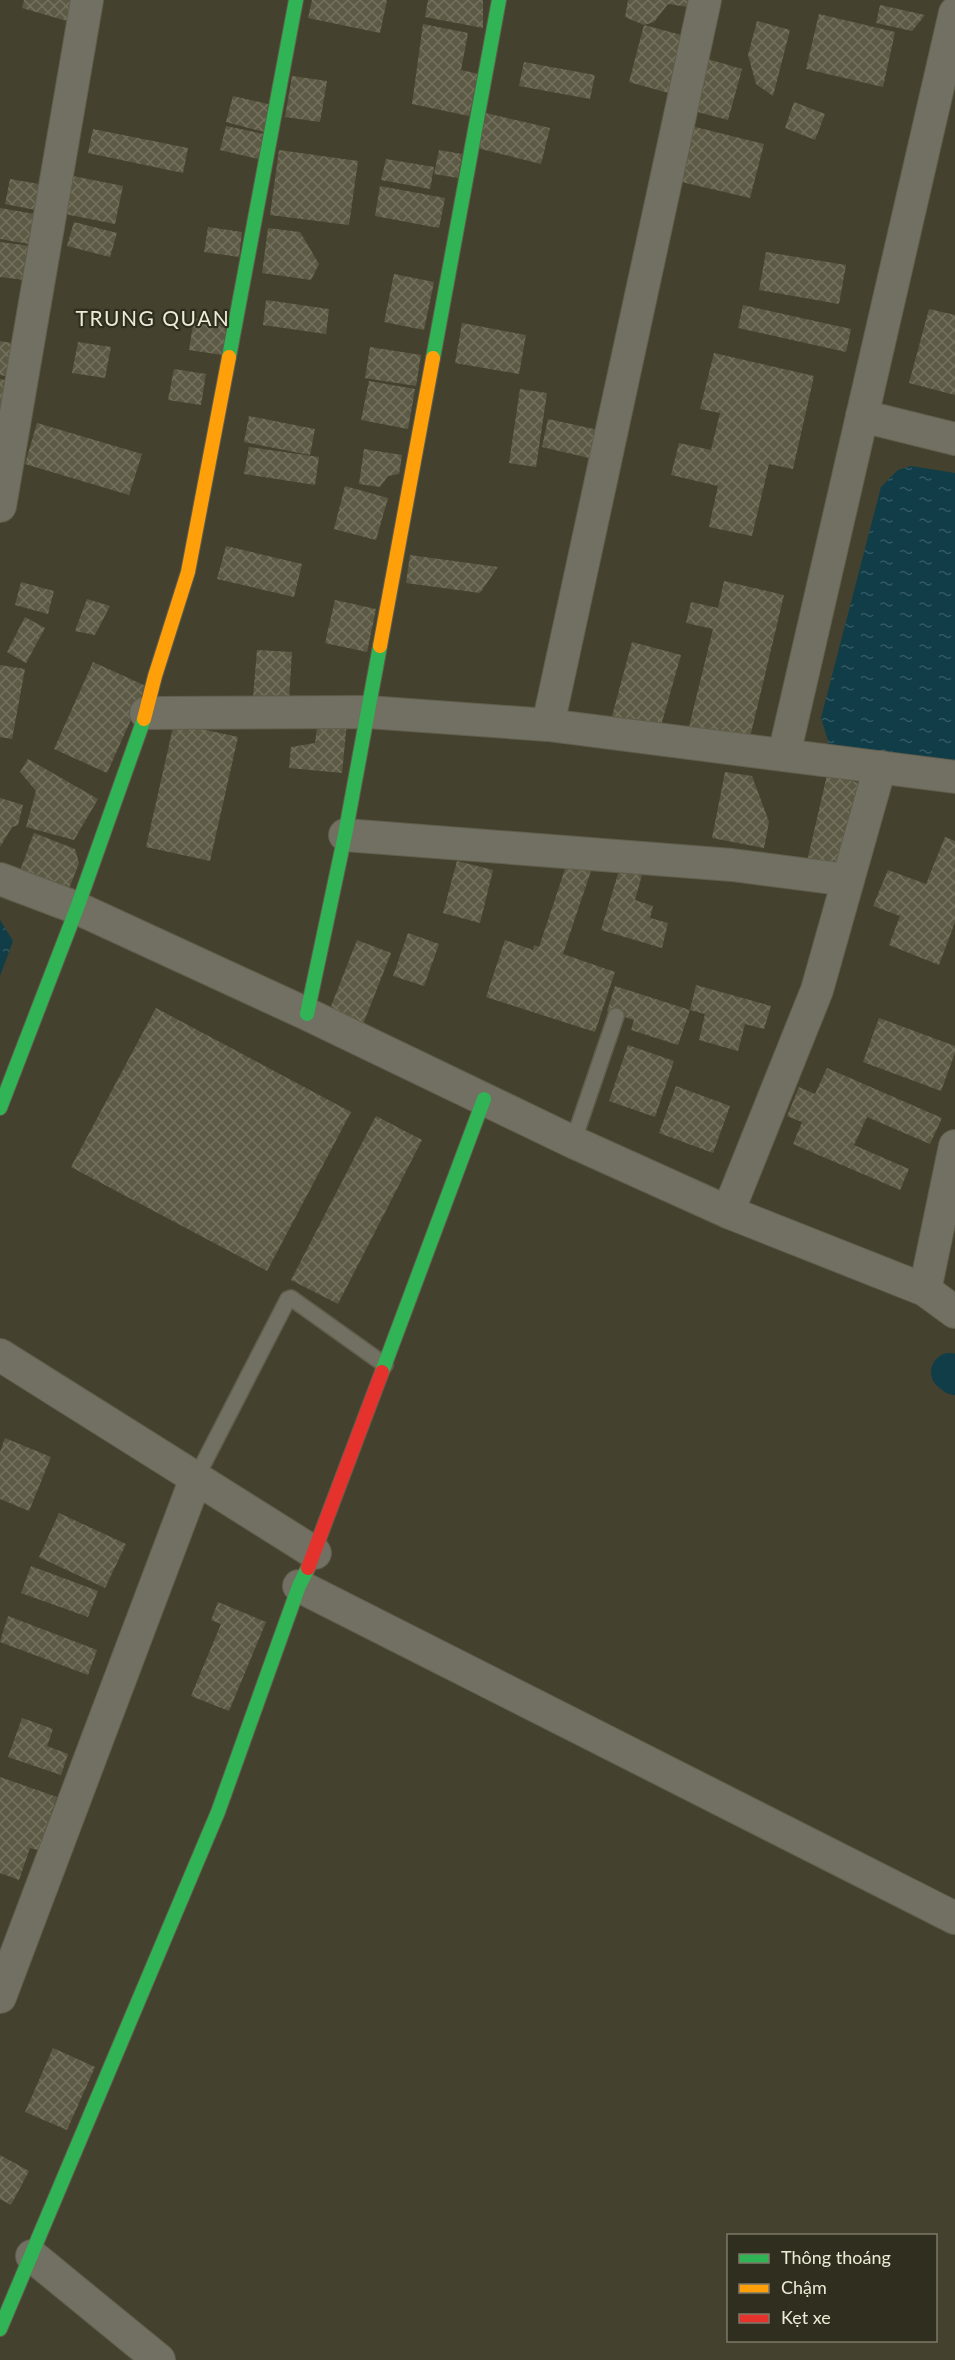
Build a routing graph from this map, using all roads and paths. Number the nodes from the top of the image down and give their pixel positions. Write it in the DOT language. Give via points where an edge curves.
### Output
graph roads {
  1 [pos="87,0"];
  2 [pos="296,0"];
  3 [pos="499,0"];
  4 [pos="705,0"];
  5 [pos="955,13"];
  6 [pos="862,416"];
  7 [pos="955,439"];
  8 [pos="0,506"];
  9 [pos="368,712"];
  10 [pos="146,713"];
  11 [pos="548,724"];
  12 [pos="784,755"];
  13 [pos="880,767"];
  14 [pos="955,777"];
  15 [pos="345,835"];
  16 [pos="0,879"];
  17 [pos="848,880"];
  18 [pos="77,908"];
  19 [pos="307,1014"];
  20 [pos="616,1016"];
  21 [pos="484,1099"];
  22 [pos="0,1108"];
  23 [pos="573,1142"];
  24 [pos="955,1146"];
  25 [pos="728,1212"];
  26 [pos="925,1290"];
  27 [pos="955,1312"];
  28 [pos="0,1355"];
  29 [pos="384,1365"];
  30 [pos="196,1478"];
  31 [pos="315,1553"];
  32 [pos="298,1586"];
  33 [pos="955,1918"];
  34 [pos="0,1996"];
  35 [pos="32,2256"];
  36 [pos="1,2325"];
  37 [pos="159,2360"];
  1 -- 8 [label="street"];
  2 -- 10 [label="street" via="188,572"];
  3 -- 9 [label="street"];
  4 -- 11 [label="street"];
  5 -- 6 [label="street"];
  6 -- 7 [label="street"];
  6 -- 12 [label="street"];
  9 -- 10 [label="street"];
  9 -- 11 [label="street"];
  9 -- 15 [label="street"];
  10 -- 18 [label="street"];
  11 -- 12 [label="street"];
  12 -- 13 [label="street"];
  13 -- 14 [label="street"];
  13 -- 17 [label="street"];
  15 -- 17 [label="street" via="732,865"];
  15 -- 19 [label="street"];
  16 -- 18 [label="street"];
  17 -- 25 [label="street" via="817,990"];
  18 -- 19 [label="street"];
  18 -- 22 [label="street"];
  19 -- 21 [label="street"];
  20 -- 23 [label="lane"];
  21 -- 23 [label="street"];
  21 -- 29 [label="street"];
  23 -- 25 [label="street"];
  24 -- 26 [label="street"];
  25 -- 26 [label="street"];
  26 -- 27 [label="street"];
  28 -- 30 [label="street"];
  29 -- 30 [label="lane" via="288,1299"];
  29 -- 31 [label="street"];
  30 -- 31 [label="street"];
  30 -- 34 [label="street"];
  31 -- 32 [label="street"];
  32 -- 33 [label="street"];
  32 -- 35 [label="street" via="218,1812"];
  35 -- 36 [label="street"];
  35 -- 37 [label="street"];
}
